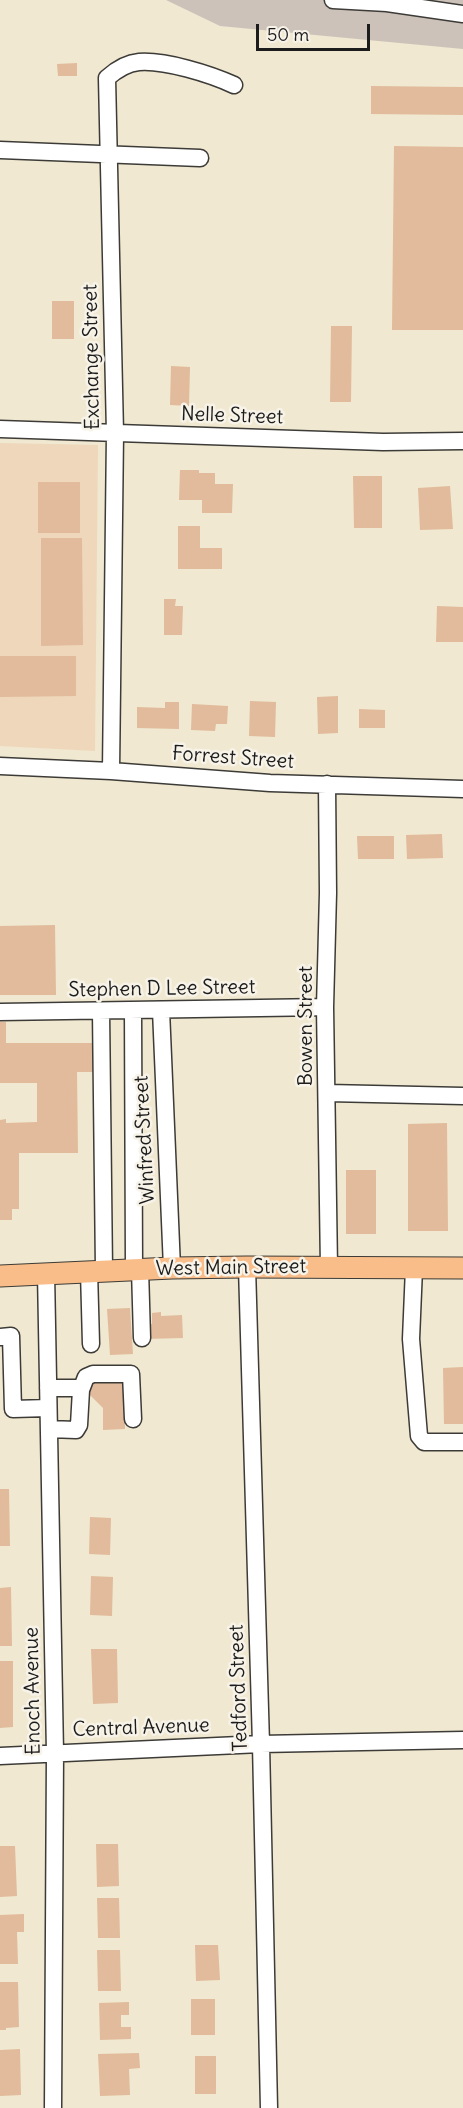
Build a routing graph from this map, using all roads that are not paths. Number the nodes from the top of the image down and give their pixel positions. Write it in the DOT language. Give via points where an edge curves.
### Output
graph roads {
  1 [pos="333,0"];
  2 [pos="463,14"];
  3 [pos="234,85"];
  4 [pos="0,150"];
  5 [pos="108,153"];
  6 [pos="200,158"];
  7 [pos="0,429"];
  8 [pos="115,433"];
  9 [pos="463,441"];
  10 [pos="0,766"];
  11 [pos="111,771"];
  12 [pos="327,784"];
  13 [pos="463,789"];
  14 [pos="325,1007"];
  15 [pos="133,1010"];
  16 [pos="161,1010"];
  17 [pos="101,1011"];
  18 [pos="0,1012"];
  19 [pos="328,1093"];
  20 [pos="463,1096"];
  21 [pos="247,1267"];
  22 [pos="172,1268"];
  23 [pos="329,1268"];
  24 [pos="414,1268"];
  25 [pos="463,1268"];
  26 [pos="137,1269"];
  27 [pos="97,1271"];
  28 [pos="46,1273"];
  29 [pos="0,1276"];
  30 [pos="0,1336"];
  31 [pos="142,1338"];
  32 [pos="91,1344"];
  33 [pos="48,1388"];
  34 [pos="81,1390"];
  35 [pos="48,1408"];
  36 [pos="7,1409"];
  37 [pos="133,1419"];
  38 [pos="49,1429"];
  39 [pos="463,1442"];
  40 [pos="463,1740"];
  41 [pos="261,1744"];
  42 [pos="55,1753"];
  43 [pos="0,1756"];
  44 [pos="53,2108"];
  45 [pos="269,2108"];
  1 -- 2 [label="street"];
  3 -- 5 [label="street, Exchange Street" via="213,75 157,63 138,62 116,69 107,78"];
  4 -- 5 [label="street"];
  5 -- 6 [label="street"];
  5 -- 8 [label="street, Exchange Street"];
  7 -- 8 [label="street, Nelle Street"];
  8 -- 9 [label="street, Nelle Street"];
  8 -- 11 [label="street, Exchange Street"];
  10 -- 11 [label="street, Forrest Street"];
  11 -- 12 [label="street, Forrest Street"];
  12 -- 13 [label="street, Forrest Street"];
  12 -- 14 [label="street, Bowen Street"];
  14 -- 16 [label="street, Stephen D Lee Street"];
  14 -- 19 [label="street, Bowen Street"];
  15 -- 16 [label="street, Stephen D Lee Street"];
  15 -- 17 [label="street, Stephen D Lee Street"];
  15 -- 26 [label="street"];
  16 -- 22 [label="street, Winfred Street"];
  17 -- 18 [label="street, Stephen D Lee Street"];
  17 -- 27 [label="street"];
  19 -- 20 [label="street"];
  19 -- 23 [label="street, Bowen Street"];
  21 -- 22 [label="main road, West Main Street"];
  21 -- 23 [label="main road, West Main Street"];
  21 -- 41 [label="street, Tedford Street"];
  22 -- 26 [label="main road, West Main Street"];
  23 -- 24 [label="main road, West Main Street"];
  24 -- 25 [label="main road, West Main Street"];
  24 -- 39 [label="street" via="411,1339 419,1436 424,1442"];
  26 -- 27 [label="main road, West Main Street"];
  26 -- 31 [label="street"];
  27 -- 28 [label="main road, West Main Street"];
  27 -- 32 [label="street"];
  28 -- 29 [label="main road, West Main Street"];
  28 -- 33 [label="street, Enoch Avenue"];
  30 -- 36 [label="street" via="11,1336"];
  33 -- 34 [label="street"];
  33 -- 35 [label="street, Enoch Avenue"];
  34 -- 37 [label="street" via="86,1377 93,1374 131,1374"];
  34 -- 38 [label="street" via="80,1425 76,1430"];
  35 -- 36 [label="street"];
  35 -- 38 [label="street, Enoch Avenue"];
  38 -- 42 [label="street, Enoch Avenue"];
  40 -- 41 [label="street, Central Avenue"];
  41 -- 42 [label="street, Central Avenue"];
  41 -- 45 [label="street, Tedford Street"];
  42 -- 43 [label="street, Central Avenue"];
  42 -- 44 [label="street, Enoch Avenue"];
}
